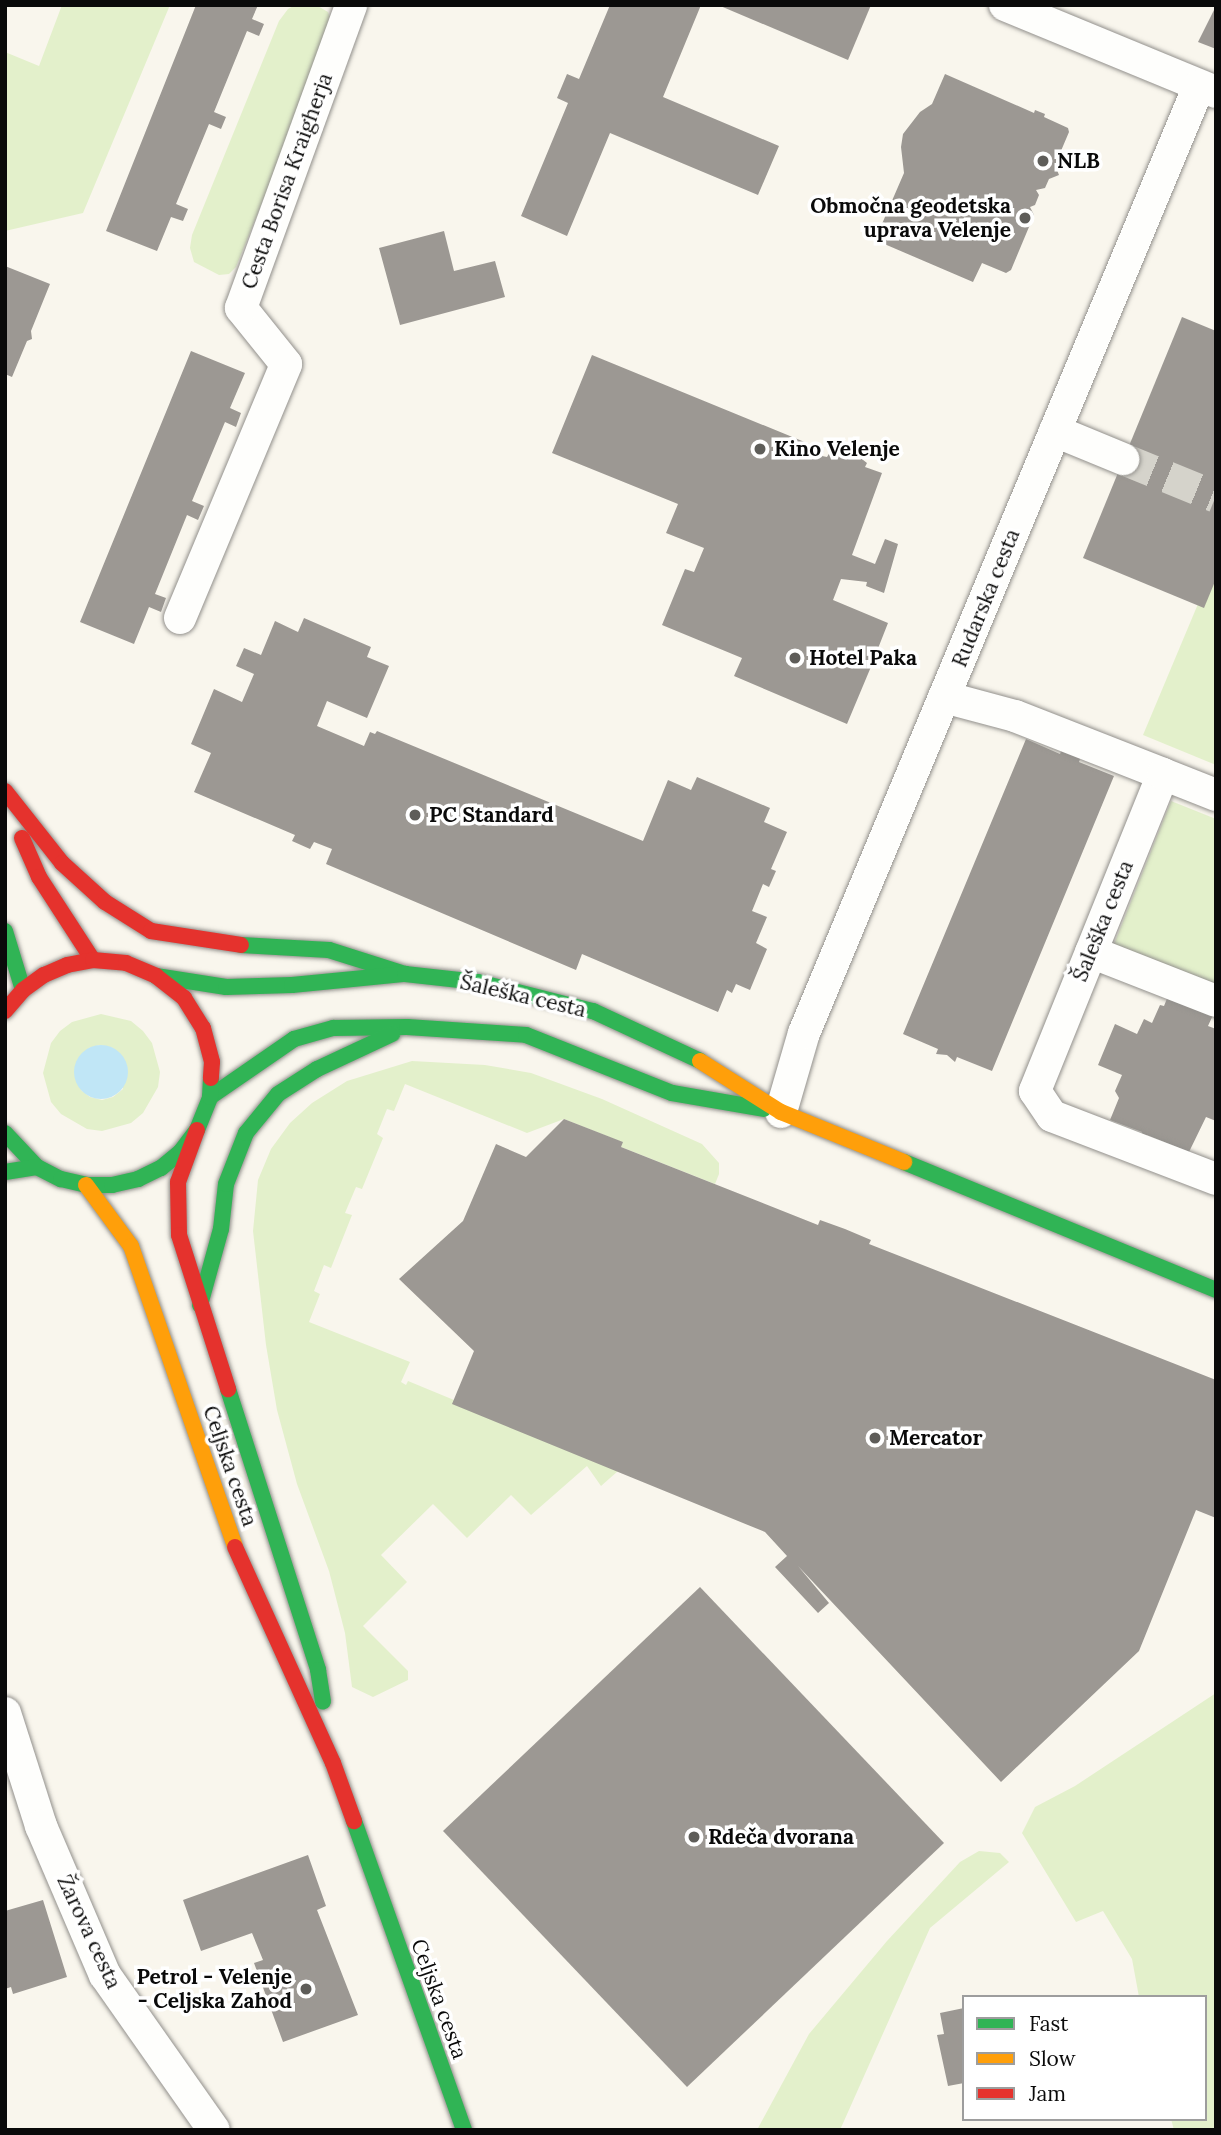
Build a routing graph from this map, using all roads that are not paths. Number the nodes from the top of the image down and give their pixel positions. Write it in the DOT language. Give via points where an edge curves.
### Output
graph roads {
  1 [pos="351,5"];
  2 [pos="1005,5"];
  3 [pos="1207,89"];
  4 [pos="1055,431"];
  5 [pos="1123,459"];
  6 [pos="180,618"];
  7 [pos="944,697"];
  8 [pos="1163,774"];
  9 [pos="5,791"];
  10 [pos="1216,795"];
  11 [pos="5,800"];
  12 [pos="5,931"];
  13 [pos="1091,952"];
  14 [pos="93,960"];
  15 [pos="405,974"];
  16 [pos="156,976"];
  17 [pos="23,990"];
  18 [pos="1216,1001"];
  19 [pos="5,1012"];
  20 [pos="407,1027"];
  21 [pos="210,1097"];
  22 [pos="781,1112"];
  23 [pos="197,1130"];
  24 [pos="5,1133"];
  25 [pos="37,1167"];
  26 [pos="5,1172"];
  27 [pos="1216,1179"];
  28 [pos="86,1185"];
  29 [pos="1216,1290"];
  30 [pos="200,1305"];
  31 [pos="5,1713"];
  32 [pos="333,1763"];
  33 [pos="214,2130"];
  34 [pos="464,2130"];
  1 -- 6 [label="street, Cesta Borisa Kraigherja" via="241,308 286,364"];
  2 -- 3 [label="street"];
  3 -- 4 [label="street, Rudarska cesta"];
  4 -- 5 [label="street"];
  4 -- 7 [label="street, Rudarska cesta"];
  7 -- 8 [label="street" via="1015,716"];
  7 -- 22 [label="street, Rudarska cesta" via="804,1033"];
  8 -- 10 [label="street"];
  8 -- 13 [label="street, Šaleška cesta"];
  9 -- 15 [label="main road" via="62,863 104,902 150,931 214,943 329,950"];
  11 -- 14 [label="main road" via="40,877"];
  12 -- 17 [label="main road"];
  13 -- 18 [label="street"];
  13 -- 27 [label="street, Šaleška cesta" via="1035,1091 1052,1116"];
  14 -- 16 [label="main road" via="126,963"];
  14 -- 17 [label="main road" via="56,970"];
  15 -- 16 [label="main road, Šaleška cesta" via="226,986"];
  15 -- 22 [label="main road, Šaleška cesta" via="478,982 593,1012 687,1052"];
  16 -- 21 [label="main road, Celjska cesta" via="184,998 203,1028 212,1062"];
  17 -- 19 [label="main road"];
  20 -- 21 [label="main road, Šaleška cesta" via="332,1028 295,1040"];
  20 -- 22 [label="main road, Šaleška cesta" via="526,1035 672,1093"];
  20 -- 30 [label="main road" via="317,1069 278,1094 247,1133 226,1184 220,1229"];
  21 -- 23 [label="main road, Celjska cesta"];
  22 -- 29 [label="main road, Šaleška cesta"];
  23 -- 28 [label="main road" via="172,1160 138,1180"];
  23 -- 30 [label="main road, Celjska cesta" via="178,1182 178,1195 179,1235"];
  24 -- 25 [label="main road"];
  25 -- 26 [label="main road"];
  25 -- 28 [label="main road"];
  28 -- 32 [label="main road, Celjska cesta" via="131,1246 231,1536"];
  30 -- 32 [label="main road, Celjska cesta" via="318,1670"];
  31 -- 33 [label="street, Žarova cesta" via="41,1826 105,1975"];
  32 -- 34 [label="main road, Celjska cesta"];
}
